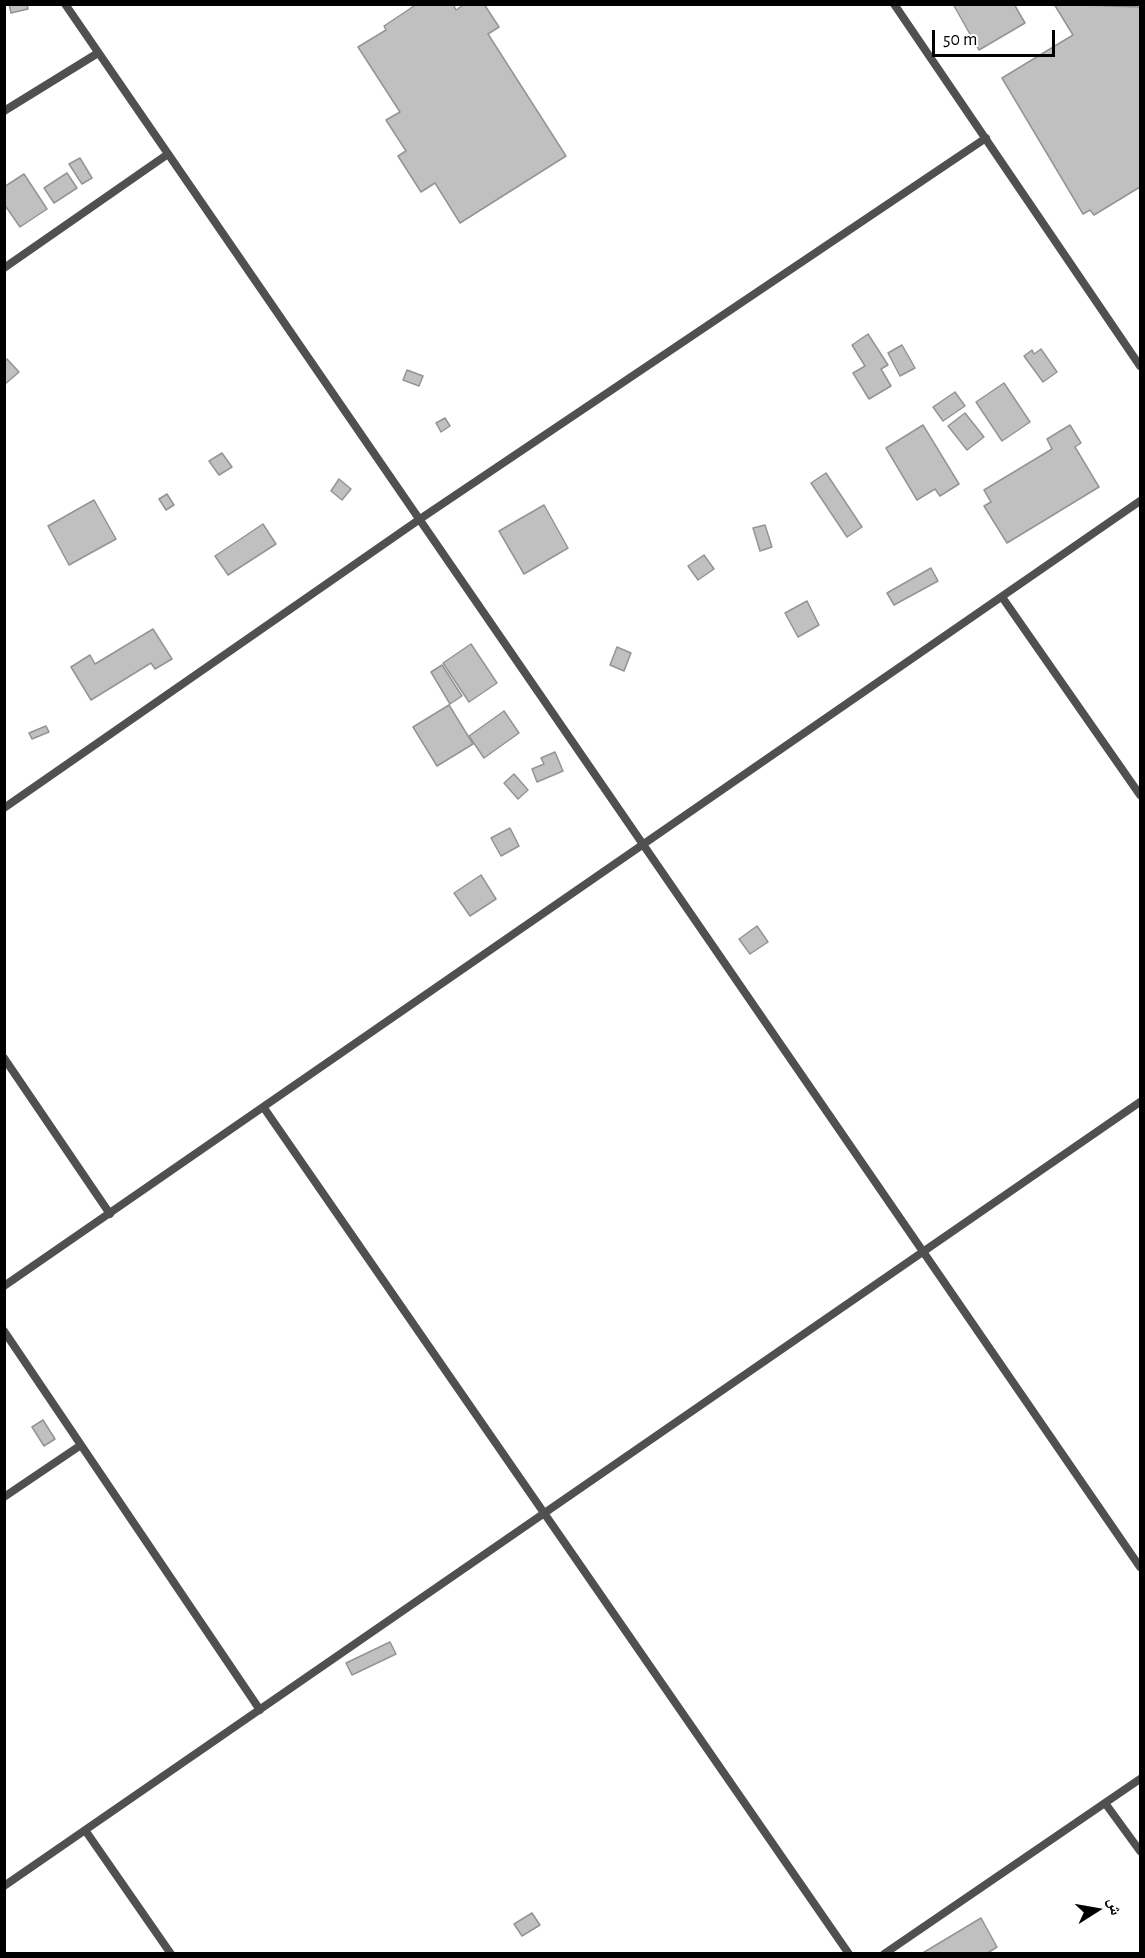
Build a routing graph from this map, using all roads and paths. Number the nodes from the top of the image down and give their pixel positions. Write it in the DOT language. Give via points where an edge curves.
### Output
graph roads {
  1 [pos="65,4"];
  2 [pos="894,4"];
  3 [pos="98,53"];
  4 [pos="4,111"];
  5 [pos="986,138"];
  6 [pos="168,154"];
  7 [pos="4,268"];
  8 [pos="1140,366"];
  9 [pos="1140,501"];
  10 [pos="420,519"];
  11 [pos="1002,597"];
  12 [pos="1140,795"];
  13 [pos="4,808"];
  14 [pos="644,844"];
  15 [pos="4,1058"];
  16 [pos="1140,1102"];
  17 [pos="264,1108"];
  18 [pos="110,1215"];
  19 [pos="923,1252"];
  20 [pos="4,1286"];
  21 [pos="4,1331"];
  22 [pos="81,1445"];
  23 [pos="4,1497"];
  24 [pos="545,1513"];
  25 [pos="1140,1567"];
  26 [pos="260,1710"];
  27 [pos="1140,1779"];
  28 [pos="1105,1803"];
  29 [pos="85,1830"];
  30 [pos="1140,1851"];
  31 [pos="4,1886"];
  32 [pos="171,1953"];
  33 [pos="849,1953"];
  34 [pos="884,1953"];
  1 -- 3 [label="lane"];
  2 -- 5 [label="lane"];
  3 -- 4 [label="lane"];
  3 -- 6 [label="lane"];
  5 -- 8 [label="lane"];
  5 -- 10 [label="lane"];
  6 -- 7 [label="lane"];
  6 -- 10 [label="lane"];
  9 -- 11 [label="lane"];
  10 -- 13 [label="lane"];
  10 -- 14 [label="lane"];
  11 -- 12 [label="lane"];
  11 -- 14 [label="lane"];
  14 -- 17 [label="lane"];
  14 -- 19 [label="lane"];
  15 -- 18 [label="lane"];
  16 -- 19 [label="lane"];
  17 -- 18 [label="lane"];
  17 -- 24 [label="lane"];
  18 -- 20 [label="lane"];
  19 -- 24 [label="lane"];
  19 -- 25 [label="lane"];
  21 -- 22 [label="lane"];
  22 -- 23 [label="lane"];
  22 -- 26 [label="lane"];
  24 -- 26 [label="lane"];
  24 -- 33 [label="lane"];
  26 -- 29 [label="lane"];
  27 -- 28 [label="lane"];
  28 -- 30 [label="lane"];
  28 -- 34 [label="lane"];
  29 -- 31 [label="lane"];
  29 -- 32 [label="lane"];
}
